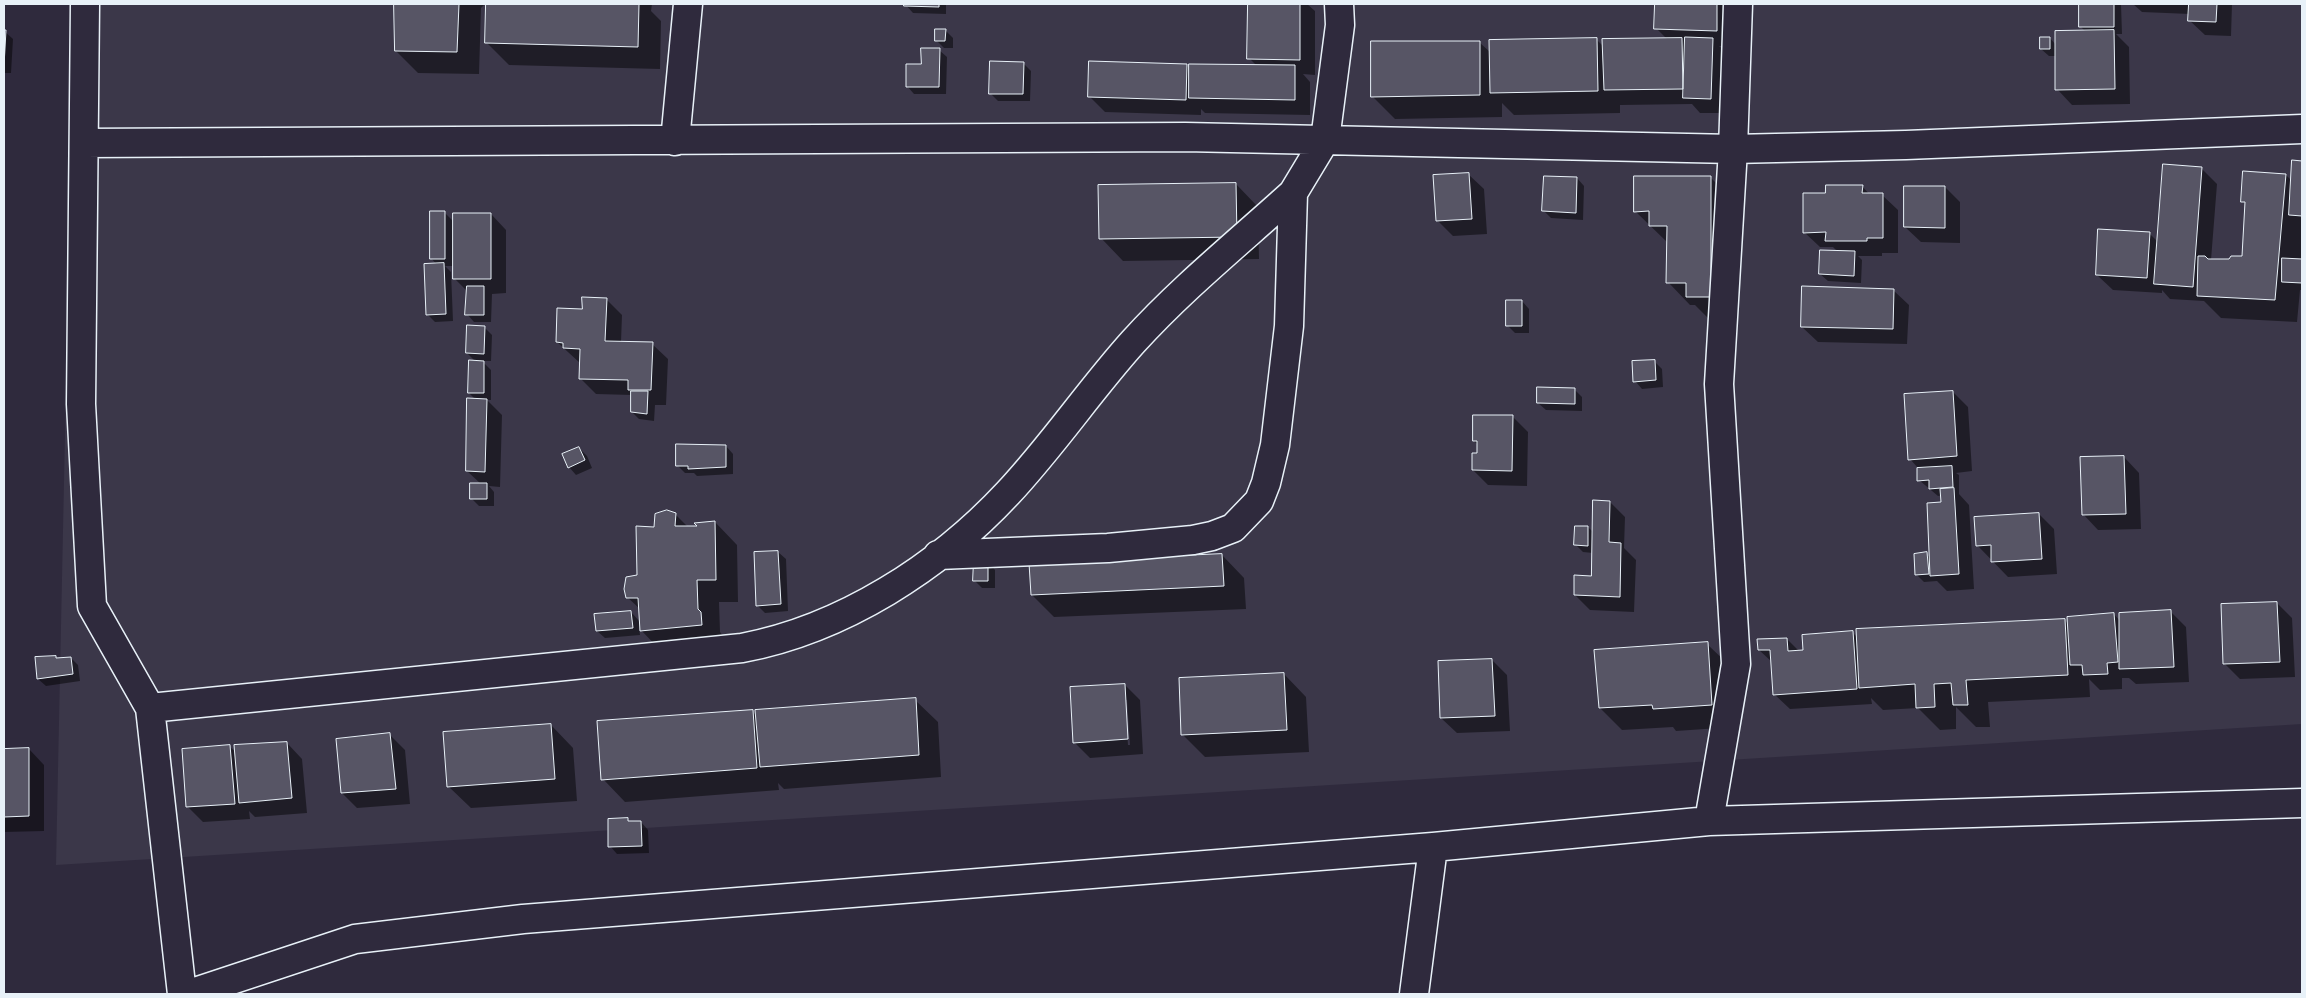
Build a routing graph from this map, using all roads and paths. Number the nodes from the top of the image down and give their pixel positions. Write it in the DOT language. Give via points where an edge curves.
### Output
graph roads {
  1 [pos="84,4"];
  2 [pos="688,4"];
  3 [pos="1339,4"];
  4 [pos="1738,4"];
  5 [pos="2302,129"];
  6 [pos="1325,140"];
  7 [pos="675,141"];
  8 [pos="84,143"];
  9 [pos="1733,149"];
  10 [pos="1293,193"];
  11 [pos="938,555"];
  12 [pos="150,708"];
  13 [pos="2302,803"];
  14 [pos="1709,821"];
  15 [pos="1433,847"];
  16 [pos="182,994"];
  17 [pos="189,994"];
  18 [pos="1414,994"];
  1 -- 8 [label="street"];
  2 -- 7 [label="street"];
  3 -- 6 [label="street" via="1340,25"];
  4 -- 9 [label="street"];
  5 -- 9 [label="street"];
  6 -- 7 [label="street" via="1175,137"];
  6 -- 9 [label="street"];
  6 -- 10 [label="street"];
  7 -- 8 [label="street"];
  8 -- 12 [label="street" via="81,404 92,606"];
  9 -- 14 [label="street" via="1719,384 1736,664"];
  10 -- 11 [label="street" via="1180,293 1090,392 1009,492 970,532"];
  10 -- 11 [label="street" via="1289,326 1275,445 1266,483 1259,501 1250,512 1233,528 1193,540 1108,548"];
  11 -- 12 [label="street" via="858,606 798,634 742,648"];
  12 -- 16 [label="street"];
  13 -- 14 [label="street"];
  14 -- 15 [label="street"];
  15 -- 17 [label="street" via="523,919 355,939"];
  15 -- 18 [label="street"];
}
